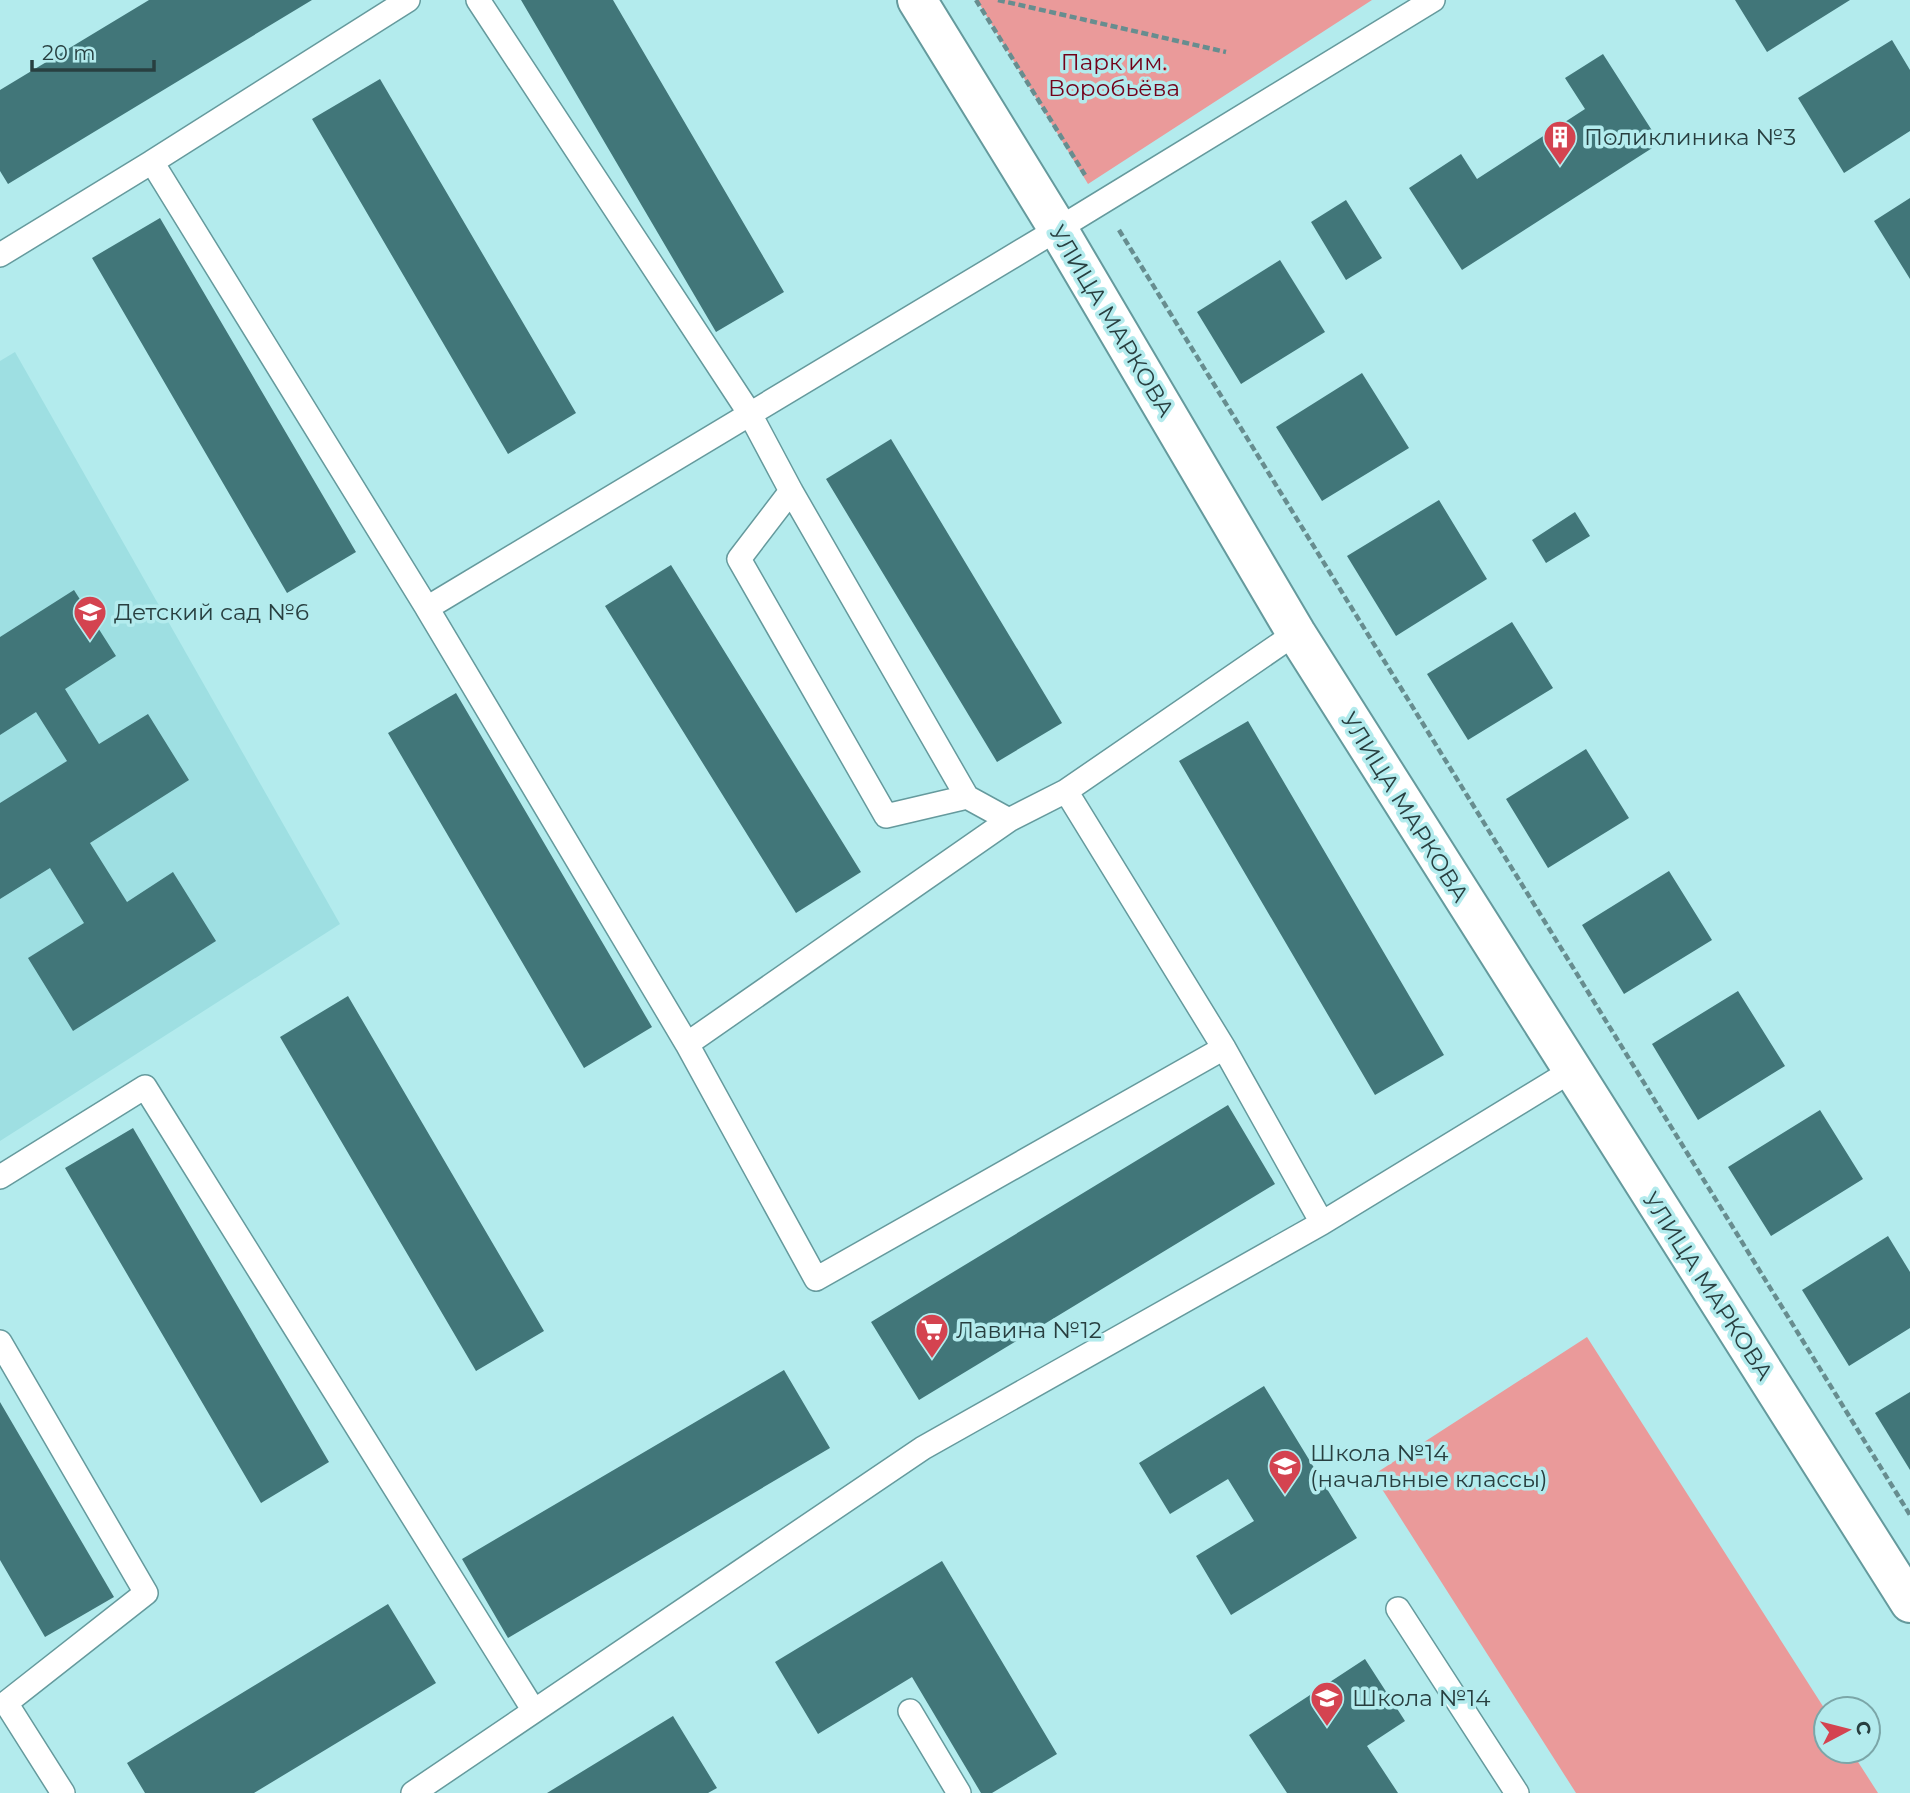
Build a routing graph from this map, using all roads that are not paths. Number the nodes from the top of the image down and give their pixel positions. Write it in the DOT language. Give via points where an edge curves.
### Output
graph roads {
  1 [pos="408,0"];
  2 [pos="478,0"];
  3 [pos="917,0"];
  4 [pos="1433,0"];
  5 [pos="152,162"];
  6 [pos="1058,229"];
  7 [pos="0,255"];
  8 [pos="750,414"];
  9 [pos="790,491"];
  10 [pos="427,608"];
  11 [pos="1296,633"];
  12 [pos="1066,791"];
  13 [pos="967,797"];
  14 [pos="1009,820"];
  15 [pos="687,1044"];
  16 [pos="1224,1048"];
  17 [pos="1571,1071"];
  18 [pos="0,1177"];
  19 [pos="1322,1223"];
  20 [pos="0,1342"];
  21 [pos="1910,1603"];
  22 [pos="1398,1609"];
  23 [pos="534,1711"];
  24 [pos="910,1711"];
  25 [pos="63,1793"];
  26 [pos="413,1793"];
  27 [pos="959,1793"];
  28 [pos="1517,1793"];
  1 -- 5 [label="lane"];
  2 -- 8 [label="lane"];
  3 -- 6 [label="main road, УЛИЦА МАРКОВА"];
  4 -- 6 [label="lane"];
  5 -- 7 [label="lane"];
  5 -- 10 [label="lane"];
  6 -- 8 [label="lane"];
  6 -- 11 [label="main road, УЛИЦА МАРКОВА"];
  8 -- 9 [label="lane"];
  8 -- 10 [label="lane"];
  9 -- 13 [label="lane"];
  9 -- 13 [label="lane" via="739,559 886,816"];
  10 -- 15 [label="lane"];
  11 -- 12 [label="lane"];
  11 -- 17 [label="main road, УЛИЦА МАРКОВА"];
  12 -- 14 [label="lane"];
  12 -- 16 [label="lane"];
  13 -- 14 [label="lane"];
  14 -- 15 [label="lane"];
  15 -- 16 [label="lane" via="816,1279"];
  16 -- 19 [label="lane"];
  17 -- 19 [label="lane"];
  17 -- 21 [label="main road, УЛИЦА МАРКОВА"];
  18 -- 23 [label="lane" via="145,1087"];
  19 -- 23 [label="lane" via="923,1448"];
  20 -- 25 [label="lane" via="146,1593 6,1703"];
  22 -- 28 [label="lane"];
  23 -- 26 [label="lane"];
  24 -- 27 [label="lane"];
}
